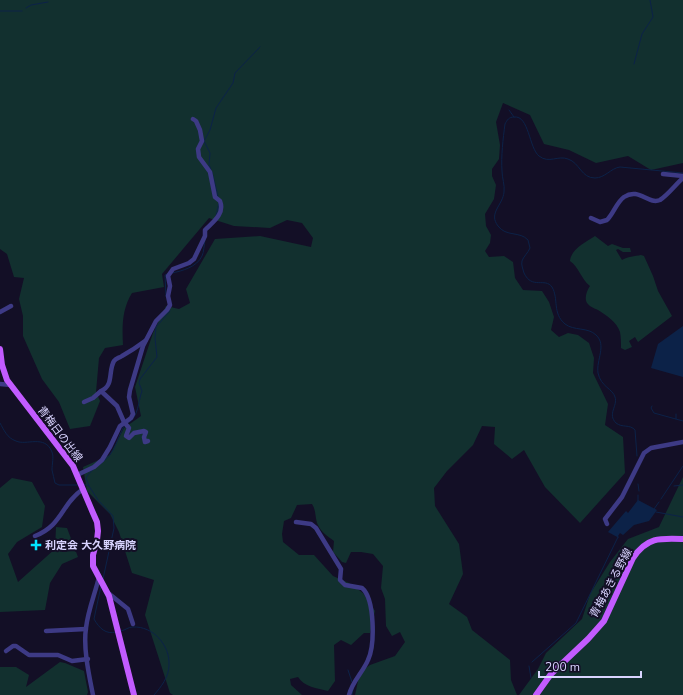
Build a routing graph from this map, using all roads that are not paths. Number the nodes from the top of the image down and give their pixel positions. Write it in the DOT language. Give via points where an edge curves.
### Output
graph roads {
  1 [pos="193,119"];
  2 [pos="663,174"];
  3 [pos="683,177"];
  4 [pos="590,218"];
  5 [pos="12,306"];
  6 [pos="0,312"];
  7 [pos="147,340"];
  8 [pos="0,349"];
  9 [pos="0,384"];
  10 [pos="11,385"];
  11 [pos="101,391"];
  12 [pos="84,402"];
  13 [pos="124,422"];
  14 [pos="148,441"];
  15 [pos="683,442"];
  16 [pos="77,475"];
  17 [pos="81,486"];
  18 [pos="296,522"];
  19 [pos="607,524"];
  20 [pos="35,536"];
  21 [pos="683,539"];
  22 [pos="101,581"];
  23 [pos="107,592"];
  24 [pos="133,624"];
  25 [pos="86,629"];
  26 [pos="46,631"];
  27 [pos="6,651"];
  28 [pos="88,658"];
  29 [pos="93,695"];
  30 [pos="134,695"];
  31 [pos="350,695"];
  32 [pos="536,695"];
  1 -- 7 [label="street" via="200,130 202,141 198,149 199,156 210,172 215,197 220,201 221,210 219,216 205,230 205,236 194,259 189,264 173,269 169,274 170,305 156,321"];
  2 -- 3 [label="street"];
  3 -- 4 [label="street" via="660,200 636,194 629,195 619,202 607,220 600,222"];
  5 -- 6 [label="street"];
  7 -- 11 [label="street" via="113,362 107,388"];
  7 -- 13 [label="street" via="129,394 133,414"];
  8 -- 10 [label="main road, 青梅日の出線" via="4,373"];
  9 -- 10 [label="street"];
  10 -- 16 [label="main road, 青梅日の出線" via="73,466"];
  11 -- 12 [label="street"];
  11 -- 13 [label="street" via="117,406"];
  13 -- 14 [label="street" via="129,428 126,436 129,438 134,433 144,430 145,442"];
  13 -- 16 [label="street" via="102,460"];
  15 -- 19 [label="street" via="651,448 644,453 622,497 605,519"];
  16 -- 17 [label="main road, 青梅日の出線"];
  17 -- 20 [label="street" via="50,528"];
  17 -- 22 [label="main road, 青梅日の出線" via="97,522 97,540 92,560"];
  18 -- 31 [label="street" via="311,524 316,528 341,569 340,580 345,585 362,588 368,596 372,640 369,658 352,685"];
  21 -- 32 [label="main road, 青梅あきる野線" via="655,540 639,550 604,621 551,674"];
  22 -- 23 [label="main road, 青梅日の出線"];
  22 -- 25 [label="street" via="89,610"];
  23 -- 24 [label="street" via="128,609"];
  23 -- 30 [label="main road, 青梅日の出線"];
  25 -- 26 [label="street"];
  25 -- 28 [label="street"];
  27 -- 28 [label="street" via="16,646 29,655 58,655 72,661"];
  28 -- 29 [label="street"];
}
